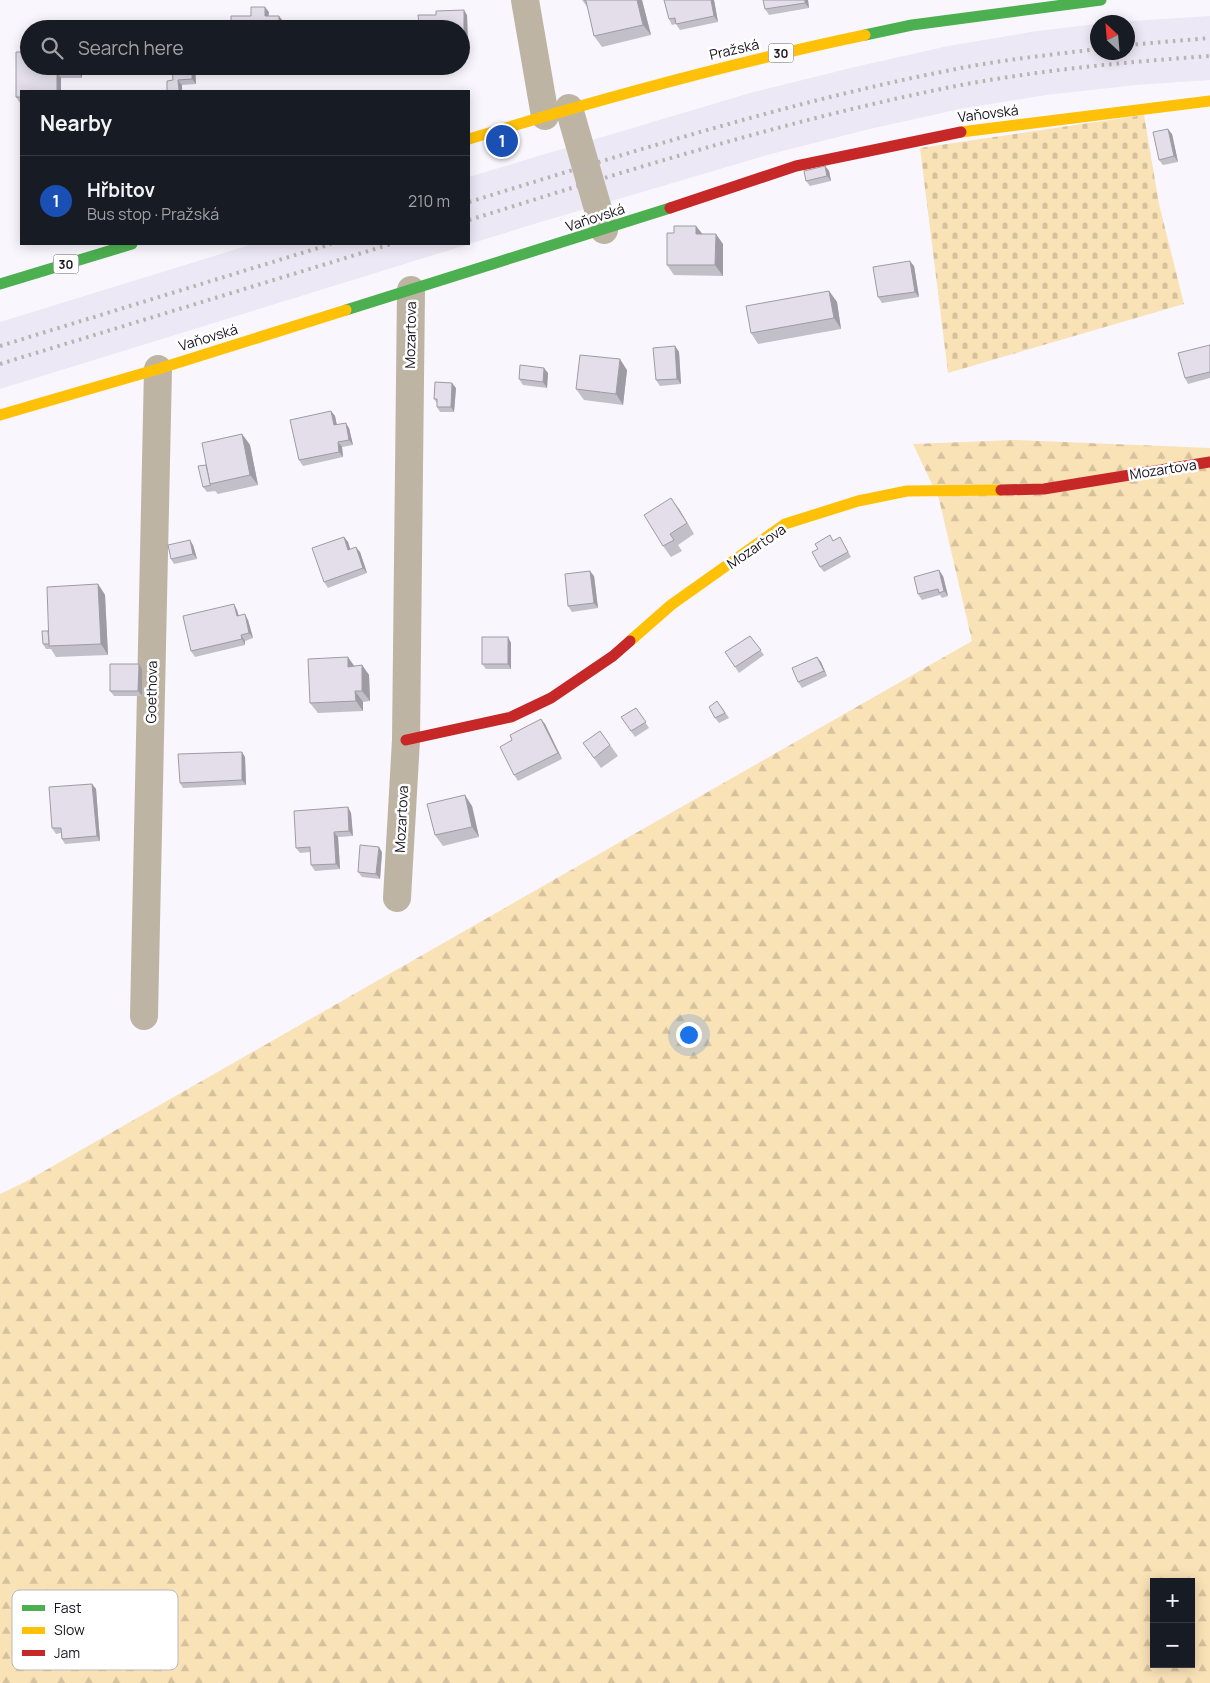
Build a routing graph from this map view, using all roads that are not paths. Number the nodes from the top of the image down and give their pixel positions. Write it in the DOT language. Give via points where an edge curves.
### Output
graph roads {
  1 [pos="525,0"];
  2 [pos="1101,0"];
  3 [pos="1210,101"];
  4 [pos="557,112"];
  5 [pos="470,139"];
  6 [pos="604,230"];
  7 [pos="129,245"];
  8 [pos="0,284"];
  9 [pos="411,290"];
  10 [pos="158,368"];
  11 [pos="0,415"];
  12 [pos="1210,462"];
  13 [pos="406,740"];
  14 [pos="396,898"];
  15 [pos="144,1016"];
  1 -- 4 [label="street"];
  2 -- 4 [label="street, Pražská / 30" via="885,31 699,73"];
  3 -- 6 [label="street, Vaňovská" via="940,135 796,166"];
  4 -- 5 [label="street, Pražská / 30"];
  4 -- 6 [label="street"];
  6 -- 9 [label="street, Vaňovská"];
  7 -- 8 [label="street, 30"];
  9 -- 10 [label="street, Vaňovská"];
  9 -- 13 [label="street, Mozartova"];
  10 -- 11 [label="street, Vaňovská"];
  10 -- 15 [label="street, Goethova"];
  12 -- 13 [label="street, Mozartova" via="1044,489 907,491 858,501 784,524 671,605 613,656 551,698 511,717"];
  13 -- 14 [label="street, Mozartova"];
}
